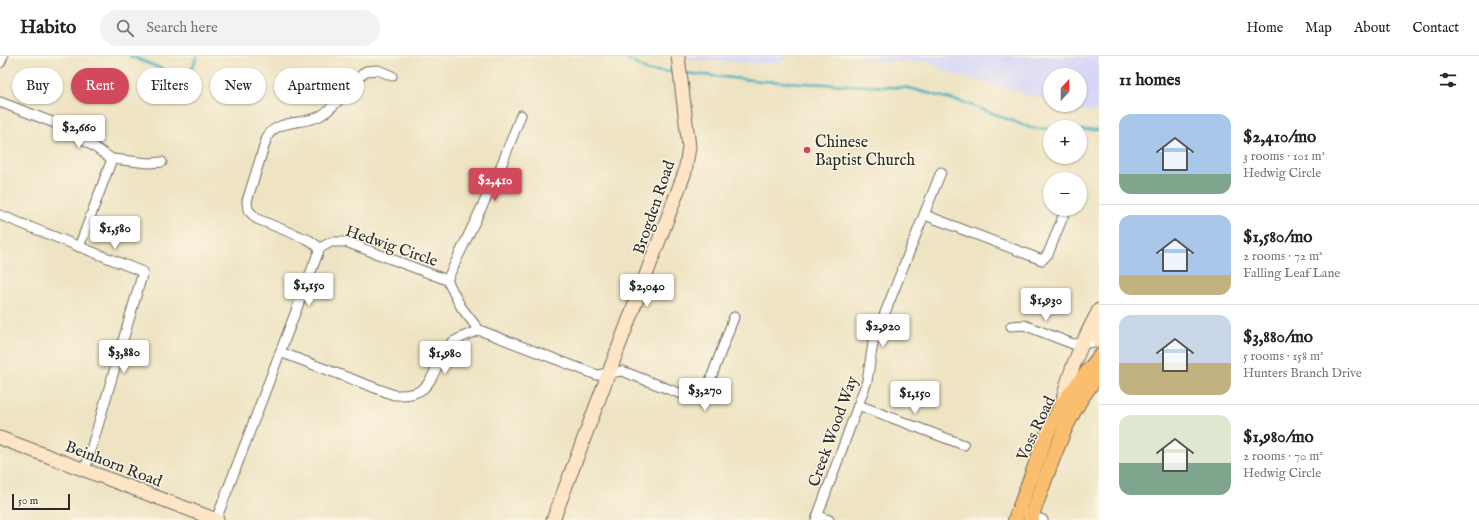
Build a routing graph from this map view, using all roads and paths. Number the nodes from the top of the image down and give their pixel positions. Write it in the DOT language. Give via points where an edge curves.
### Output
graph roads {
  1 [pos="3,56"];
  2 [pos="678,59"];
  3 [pos="0,63"];
  4 [pos="392,76"];
  5 [pos="0,102"];
  6 [pos="521,115"];
  7 [pos="112,158"];
  8 [pos="162,162"];
  9 [pos="941,172"];
  10 [pos="0,215"];
  11 [pos="925,215"];
  12 [pos="1063,216"];
  13 [pos="79,247"];
  14 [pos="320,248"];
  15 [pos="447,280"];
  16 [pos="1099,310"];
  17 [pos="734,317"];
  18 [pos="1099,322"];
  19 [pos="1011,326"];
  20 [pos="479,330"];
  21 [pos="1099,342"];
  22 [pos="1082,344"];
  23 [pos="280,352"];
  24 [pos="1099,357"];
  25 [pos="609,374"];
  26 [pos="1099,375"];
  27 [pos="1062,404"];
  28 [pos="858,405"];
  29 [pos="0,438"];
  30 [pos="964,446"];
  31 [pos="85,470"];
  32 [pos="183,514"];
  33 [pos="1027,517"];
  34 [pos="817,518"];
  35 [pos="216,520"];
  36 [pos="553,520"];
  37 [pos="829,520"];
  1 -- 3 [label="street"];
  2 -- 25 [label="street, Brogden Road" via="689,147 685,172"];
  4 -- 14 [label="street" via="378,70 366,71 320,116 279,126 267,136 247,201 248,210 257,219 309,240"];
  5 -- 7 [label="street" via="65,127"];
  6 -- 15 [label="street, Hedwig Circle" via="500,169"];
  7 -- 8 [label="street" via="142,163"];
  7 -- 13 [label="street"];
  9 -- 11 [label="street, Creek Wood Way"];
  10 -- 13 [label="street"];
  11 -- 12 [label="street" via="1042,260 1048,254"];
  11 -- 28 [label="street, Creek Wood Way" via="873,343 867,381"];
  13 -- 31 [label="street" via="143,272"];
  14 -- 15 [label="street, Hedwig Circle" via="331,242 346,242"];
  14 -- 23 [label="street"];
  15 -- 20 [label="street, Hedwig Circle" via="461,307"];
  16 -- 22 [label="street"];
  17 -- 25 [label="street" via="702,402 622,371"];
  18 -- 21 [label="street"];
  19 -- 22 [label="street" via="1024,325 1073,344"];
  20 -- 23 [label="street" via="449,344 431,380 414,394 404,396 394,395"];
  20 -- 25 [label="street" via="597,375"];
  21 -- 22 [label="street"];
  22 -- 27 [label="street" via="1067,381"];
  23 -- 35 [label="street"];
  24 -- 27 [label="main road, Voss Road"];
  25 -- 36 [label="street, Brogden Road"];
  26 -- 33 [label="main road, Voss Road" via="1086,389 1066,426"];
  27 -- 33 [label="main road, Voss Road" via="1047,434"];
  28 -- 30 [label="street"];
  28 -- 34 [label="street, Creek Wood Way"];
  29 -- 31 [label="street, Beinhorn Road"];
  31 -- 32 [label="street, Beinhorn Road"];
  32 -- 35 [label="street, Beinhorn Road"];
  34 -- 37 [label="street"];
}
